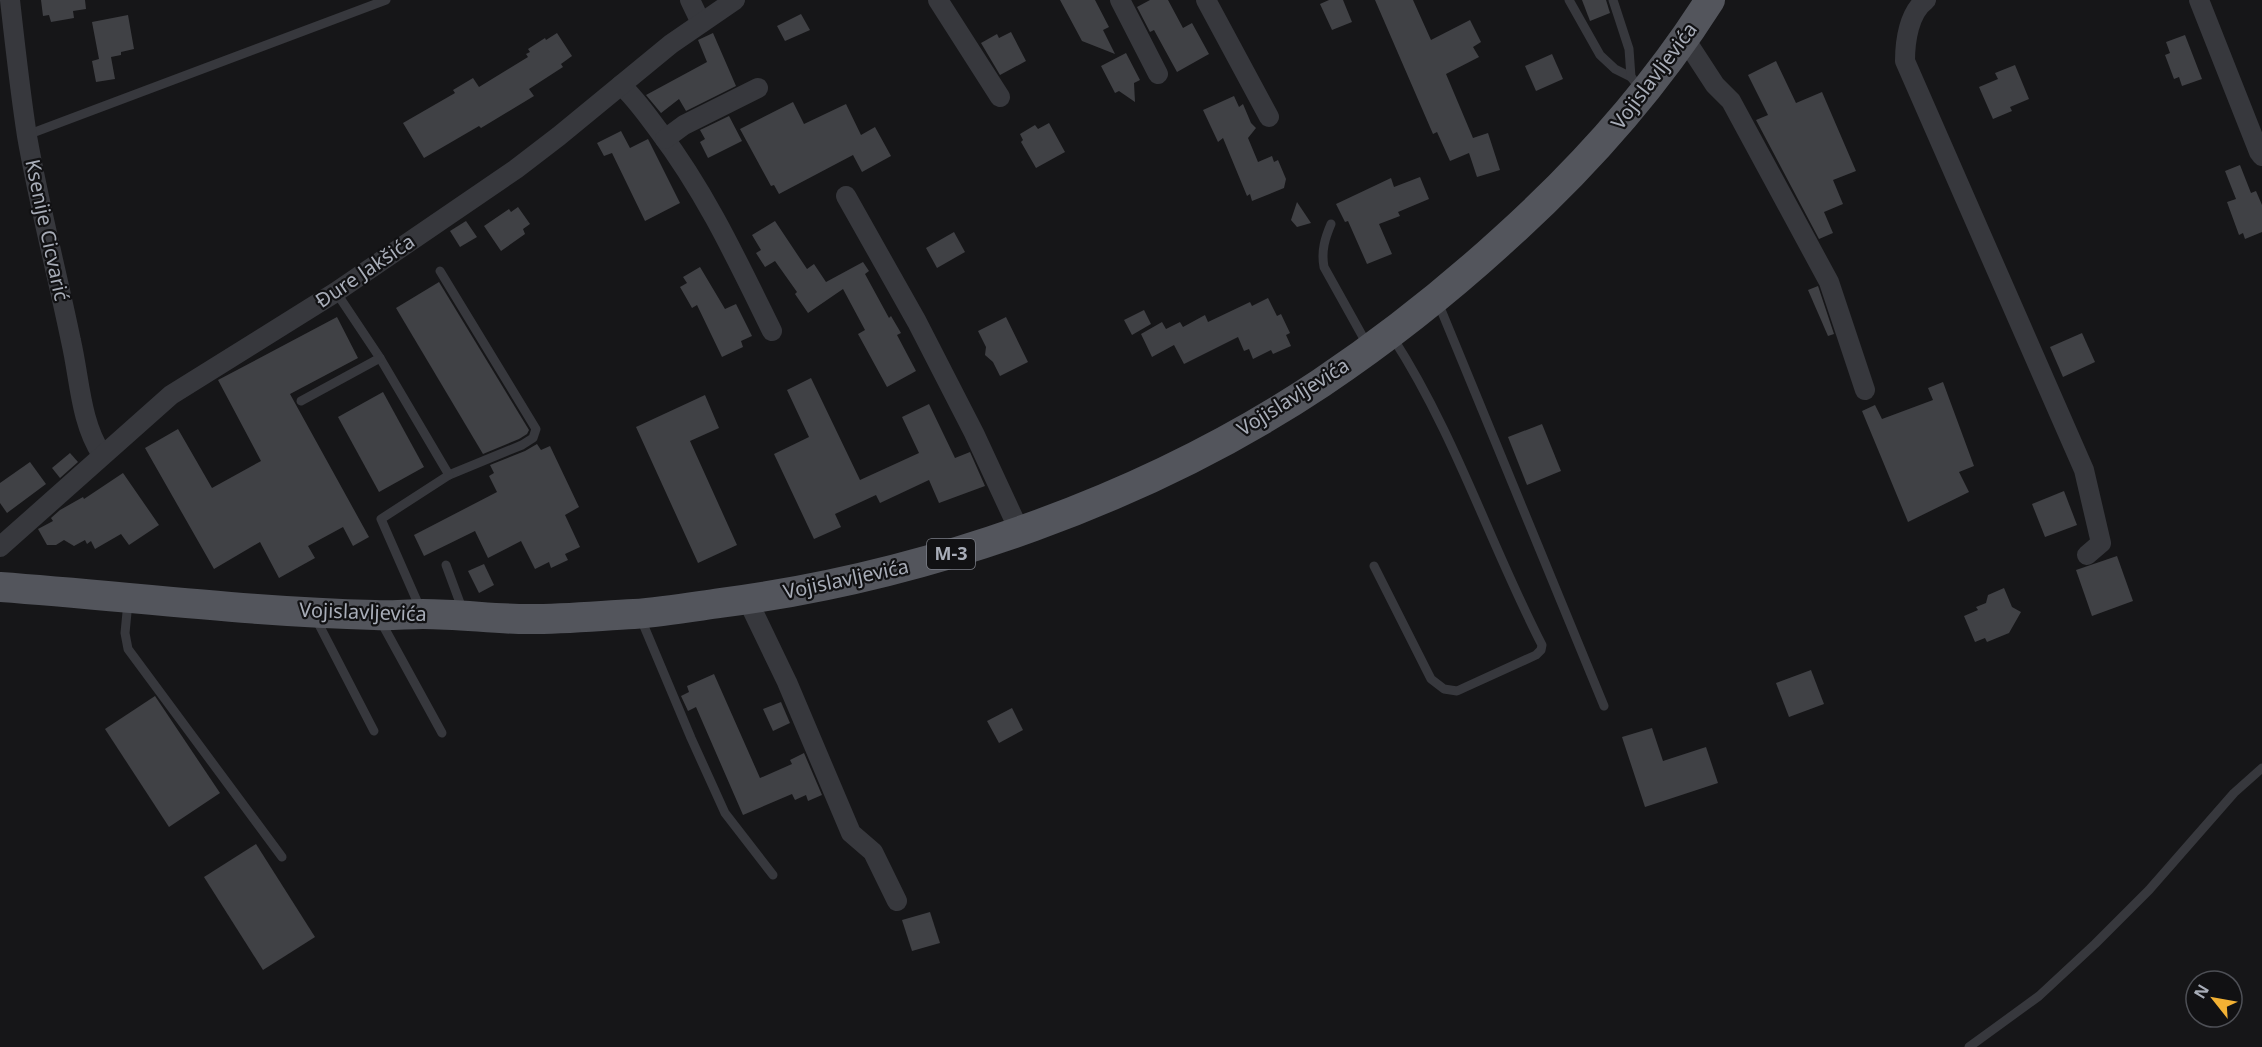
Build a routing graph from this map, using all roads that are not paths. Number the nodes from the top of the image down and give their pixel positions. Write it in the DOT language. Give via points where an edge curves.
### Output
graph roads {
  1 [pos="10,0"];
  2 [pos="386,0"];
  3 [pos="690,0"];
  4 [pos="735,0"];
  5 [pos="938,0"];
  6 [pos="1120,0"];
  7 [pos="1206,0"];
  8 [pos="1569,0"];
  9 [pos="1613,0"];
  10 [pos="1710,0"];
  11 [pos="1926,0"];
  12 [pos="2199,0"];
  13 [pos="701,23"];
  14 [pos="1685,39"];
  15 [pos="1158,74"];
  16 [pos="1638,84"];
  17 [pos="621,85"];
  18 [pos="758,88"];
  19 [pos="999,97"];
  20 [pos="1269,117"];
  21 [pos="27,135"];
  22 [pos="665,139"];
  23 [pos="2262,156"];
  24 [pos="846,196"];
  25 [pos="1331,224"];
  26 [pos="440,271"];
  27 [pos="336,292"];
  28 [pos="1436,297"];
  29 [pos="772,331"];
  30 [pos="1379,341"];
  31 [pos="380,358"];
  32 [pos="1865,390"];
  33 [pos="301,401"];
  34 [pos="102,455"];
  35 [pos="449,475"];
  36 [pos="1019,531"];
  37 [pos="0,547"];
  38 [pos="2087,555"];
  39 [pos="446,565"];
  40 [pos="1374,566"];
  41 [pos="0,587"];
  42 [pos="129,597"];
  43 [pos="747,599"];
  44 [pos="313,612"];
  45 [pos="422,614"];
  46 [pos="639,614"];
  47 [pos="378,615"];
  48 [pos="465,616"];
  49 [pos="1604,706"];
  50 [pos="374,731"];
  51 [pos="442,733"];
  52 [pos="2262,768"];
  53 [pos="282,857"];
  54 [pos="773,875"];
  55 [pos="897,901"];
  56 [pos="1969,1047"];
  1 -- 21 [label="street, Ksenije Cicvarić"];
  2 -- 21 [label="lane"];
  3 -- 13 [label="street"];
  4 -- 13 [label="street, Đure Jakšića"];
  5 -- 19 [label="street"];
  6 -- 15 [label="street"];
  7 -- 20 [label="street"];
  8 -- 16 [label="lane" via="1600,55"];
  9 -- 16 [label="lane"];
  10 -- 14 [label="main road, Vojislavljevića / M-3"];
  11 -- 38 [label="street" via="1911,23 1905,61 2084,470 2101,543"];
  12 -- 23 [label="street"];
  13 -- 17 [label="street, Đure Jakšića"];
  14 -- 16 [label="main road, Vojislavljevića / M-3"];
  14 -- 32 [label="street" via="1715,85 1731,100 1828,282"];
  16 -- 28 [label="main road, Vojislavljevića / M-3" via="1612,132 1547,201"];
  17 -- 22 [label="street"];
  17 -- 27 [label="street, Đure Jakšića" via="516,170"];
  18 -- 22 [label="street" via="684,125"];
  21 -- 34 [label="street, Ksenije Cicvarić" via="84,414"];
  22 -- 29 [label="street" via="716,217"];
  24 -- 36 [label="street" via="922,332"];
  25 -- 30 [label="lane" via="1322,255 1324,267"];
  26 -- 35 [label="lane" via="536,429 522,445"];
  27 -- 31 [label="lane"];
  27 -- 34 [label="street, Đure Jakšića" via="171,394"];
  28 -- 30 [label="main road, Vojislavljevića / M-3"];
  28 -- 49 [label="lane"];
  30 -- 36 [label="main road, Vojislavljevića / M-3" via="1322,382 1209,449"];
  30 -- 40 [label="lane" via="1408,361 1444,429 1541,650 1457,691 1444,689 1431,679"];
  31 -- 33 [label="lane"];
  31 -- 35 [label="lane"];
  34 -- 37 [label="street, Đure Jakšića"];
  35 -- 45 [label="lane" via="381,519"];
  36 -- 43 [label="main road, Vojislavljevića / M-3" via="898,570"];
  39 -- 48 [label="lane"];
  41 -- 42 [label="main road, Vojislavljevića / M-3"];
  42 -- 44 [label="main road, Vojislavljevića / M-3"];
  42 -- 53 [label="lane" via="125,633 128,649"];
  43 -- 46 [label="main road, Vojislavljevića / M-3"];
  43 -- 55 [label="street" via="851,833 873,852"];
  44 -- 47 [label="main road, Vojislavljevića / M-3"];
  44 -- 50 [label="lane"];
  45 -- 47 [label="main road, Vojislavljevića / M-3"];
  45 -- 48 [label="main road, Vojislavljevića / M-3"];
  46 -- 48 [label="main road, Vojislavljevića / M-3" via="524,619"];
  46 -- 54 [label="lane" via="725,813"];
  47 -- 51 [label="lane"];
  52 -- 56 [label="lane" via="2234,792 2149,890 2095,944 2039,996"];
}
